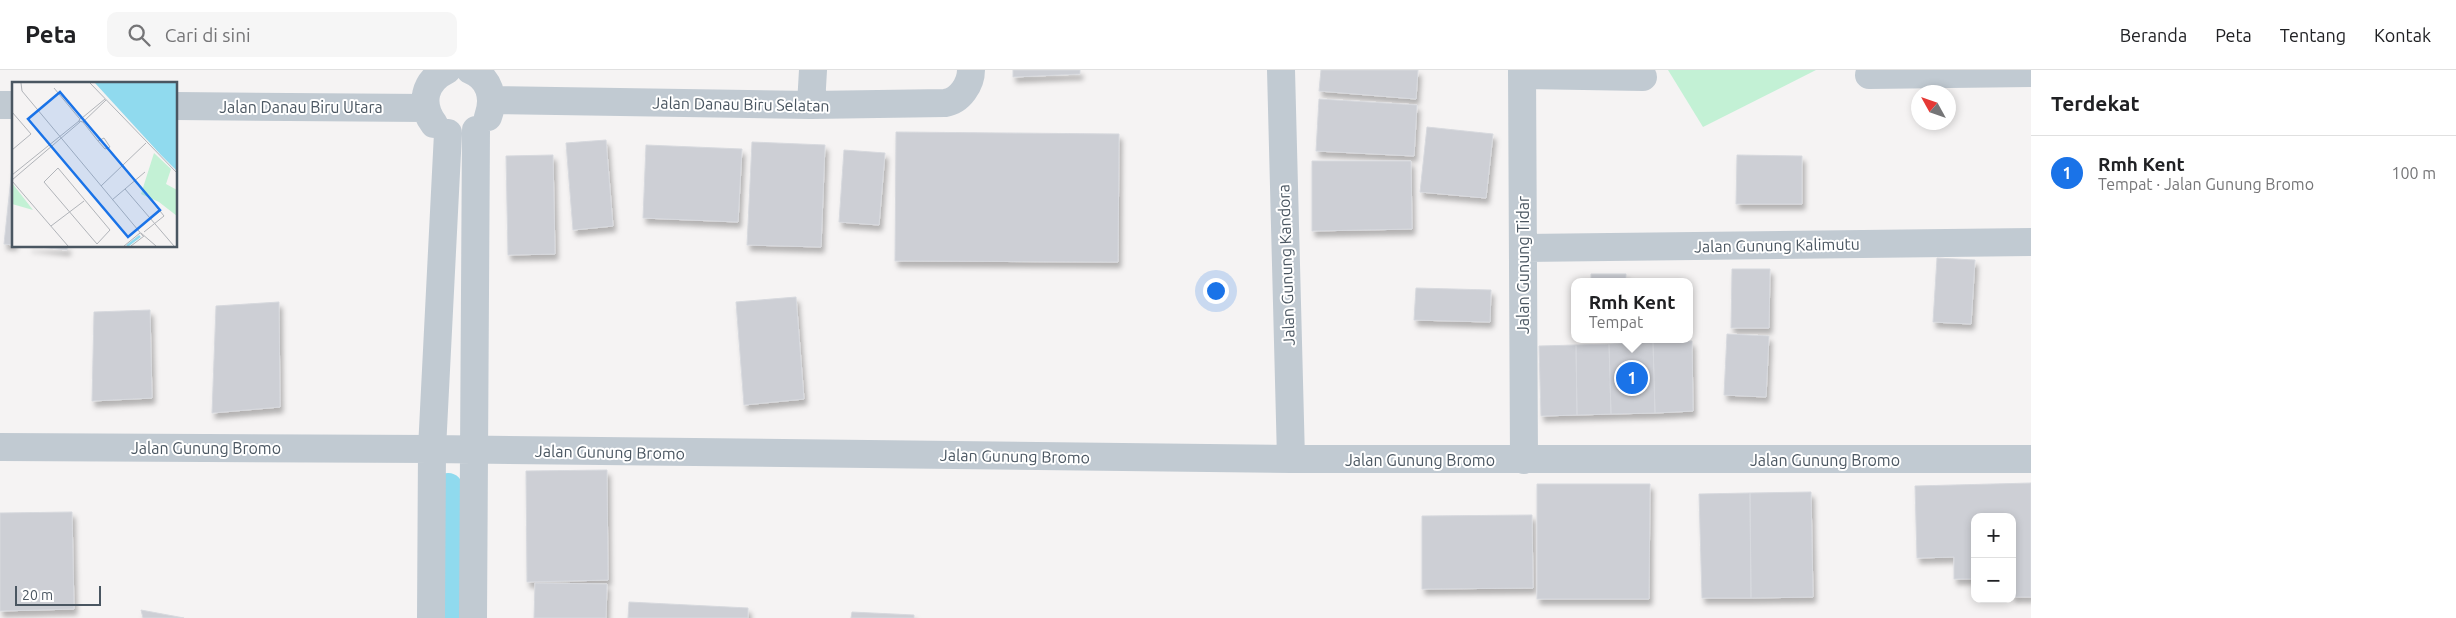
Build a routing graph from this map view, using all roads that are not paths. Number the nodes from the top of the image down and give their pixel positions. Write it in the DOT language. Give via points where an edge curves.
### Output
graph roads {
  1 [pos="813,70"];
  2 [pos="971,70"];
  3 [pos="1281,70"];
  4 [pos="456,71"];
  5 [pos="1522,72"];
  6 [pos="2031,74"];
  7 [pos="1642,76"];
  8 [pos="1869,76"];
  9 [pos="492,100"];
  10 [pos="811,105"];
  11 [pos="178,106"];
  12 [pos="425,108"];
  13 [pos="476,130"];
  14 [pos="448,133"];
  15 [pos="2031,242"];
  16 [pos="1523,248"];
  17 [pos="0,447"];
  18 [pos="432,449"];
  19 [pos="474,450"];
  20 [pos="1291,459"];
  21 [pos="2031,459"];
  22 [pos="1524,460"];
  23 [pos="431,618"];
  24 [pos="473,618"];
  1 -- 10 [label="street"];
  2 -- 10 [label="street, Jalan Danau Biru Selatan" via="963,92 950,103"];
  3 -- 20 [label="street, Jalan Gunung Kandora"];
  4 -- 9 [label="street" via="486,83"];
  4 -- 12 [label="street" via="427,89"];
  5 -- 7 [label="street"];
  5 -- 16 [label="street, Jalan Gunung Tidar"];
  6 -- 8 [label="street"];
  9 -- 10 [label="street, Jalan Danau Biru Selatan"];
  9 -- 13 [label="street" via="488,117"];
  11 -- 12 [label="street, Jalan Danau Biru Utara"];
  12 -- 14 [label="street" via="433,124"];
  13 -- 14 [label="street"];
  13 -- 19 [label="street"];
  14 -- 18 [label="street"];
  15 -- 16 [label="street, Jalan Gunung Kalimutu"];
  16 -- 22 [label="street, Jalan Gunung Tidar"];
  17 -- 18 [label="street, Jalan Gunung Bromo"];
  18 -- 19 [label="street, Jalan Gunung Bromo"];
  18 -- 23 [label="street"];
  19 -- 20 [label="street, Jalan Gunung Bromo"];
  19 -- 24 [label="street"];
  20 -- 22 [label="street, Jalan Gunung Bromo"];
  21 -- 22 [label="street, Jalan Gunung Bromo"];
}
